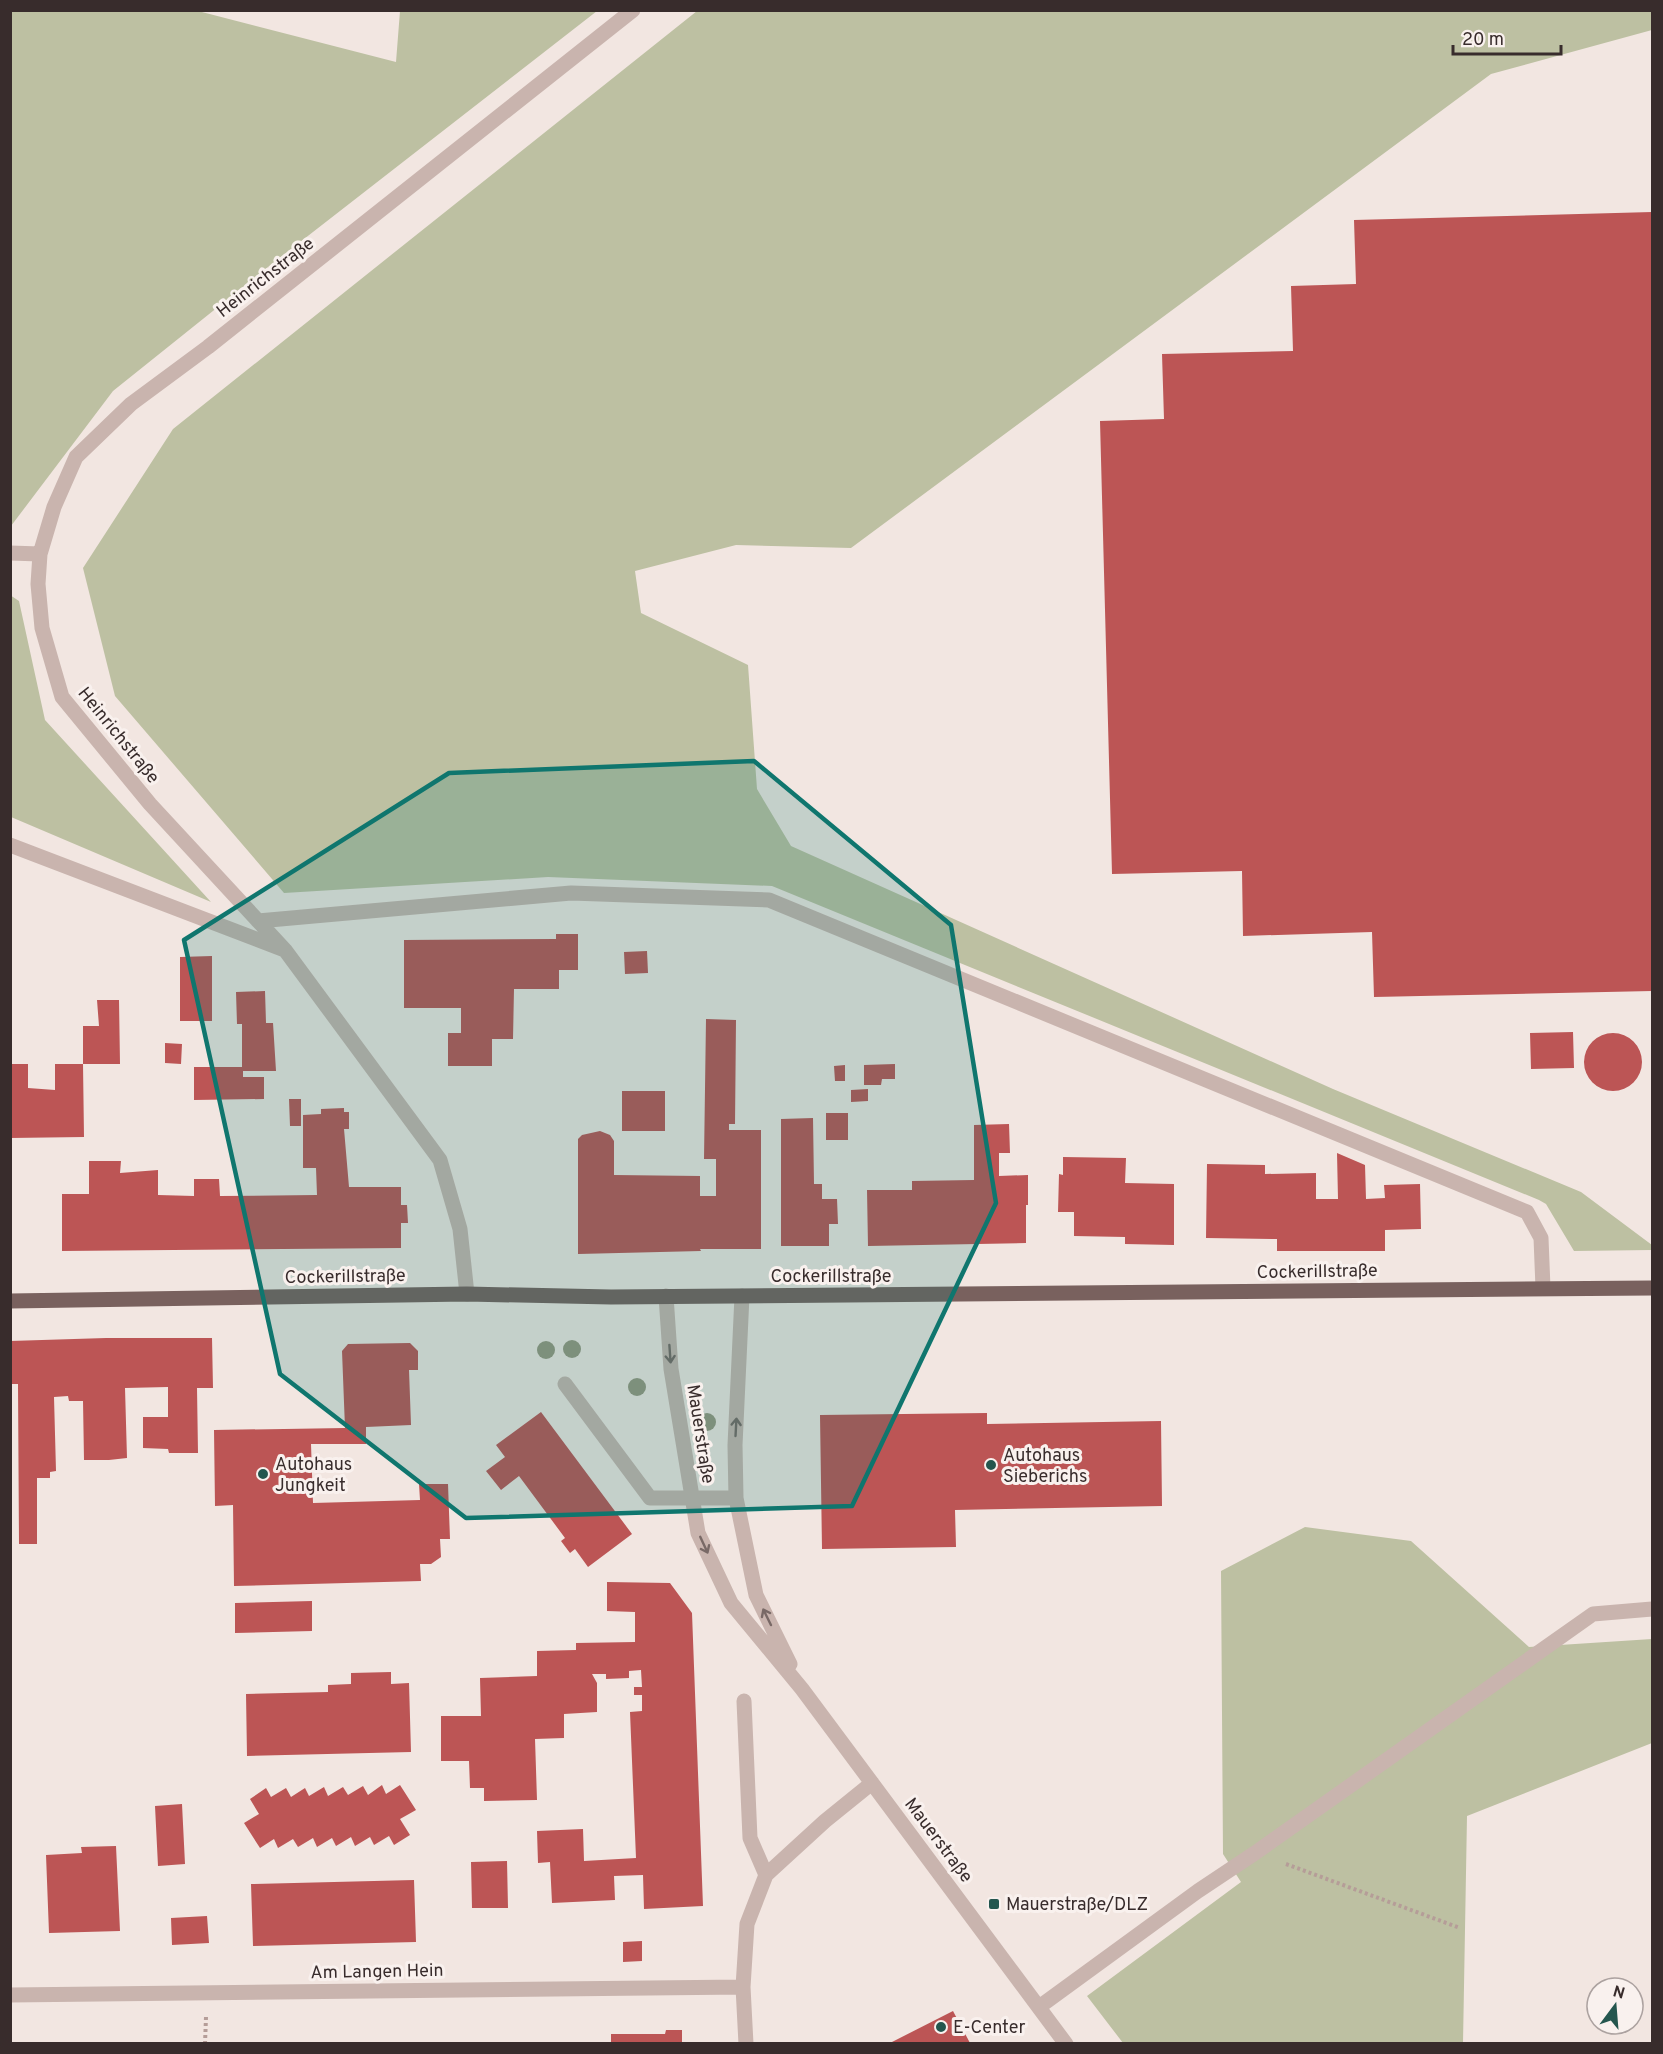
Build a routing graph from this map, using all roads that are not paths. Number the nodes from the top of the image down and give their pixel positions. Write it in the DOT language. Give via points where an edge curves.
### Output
graph roads {
  1 [pos="633,10"];
  2 [pos="10,553"];
  3 [pos="40,554"];
  4 [pos="10,845"];
  5 [pos="258,921"];
  6 [pos="285,950"];
  7 [pos="1543,1288"];
  8 [pos="1653,1288"];
  9 [pos="467,1294"];
  10 [pos="666,1296"];
  11 [pos="742,1296"];
  12 [pos="10,1301"];
  13 [pos="565,1384"];
  14 [pos="692,1498"];
  15 [pos="736,1498"];
  16 [pos="1653,1609"];
  17 [pos="802,1689"];
  18 [pos="744,1701"];
  19 [pos="872,1784"];
  20 [pos="766,1875"];
  21 [pos="743,1987"];
  22 [pos="10,1995"];
  23 [pos="1039,2007"];
  24 [pos="746,2043"];
  25 [pos="1066,2043"];
  1 -- 3 [label="street, Heinrichstraße" via="131,404 76,457 54,507"];
  2 -- 3 [label="street"];
  3 -- 5 [label="street, Heinrichstraße" via="42,628 62,698 150,804"];
  4 -- 6 [label="street"];
  5 -- 6 [label="street, Heinrichstraße"];
  5 -- 7 [label="street" via="571,893 769,900 1527,1212 1541,1238"];
  6 -- 9 [label="street, Heinrichstraße" via="440,1160 460,1229"];
  7 -- 8 [label="main road, Cockerillstraße"];
  7 -- 11 [label="main road, Cockerillstraße"];
  9 -- 10 [label="main road, Cockerillstraße"];
  9 -- 12 [label="main road, Cockerillstraße"];
  10 -- 11 [label="main road, Cockerillstraße"];
  10 -- 14 [label="street, Mauerstraße, one-way" via="671,1369"];
  15 -- 11 [label="street, Mauerstraße, one-way"];
  13 -- 14 [label="street" via="650,1498"];
  14 -- 15 [label="street"];
  14 -- 17 [label="street, Mauerstraße, one-way" via="698,1533 731,1603"];
  17 -- 15 [label="street, Mauerstraße, one-way" via="756,1595"];
  16 -- 23 [label="street" via="1593,1614"];
  17 -- 19 [label="street, Mauerstraße"];
  18 -- 20 [label="street" via="750,1838"];
  19 -- 20 [label="street"];
  19 -- 23 [label="street, Mauerstraße"];
  20 -- 21 [label="street" via="747,1924"];
  21 -- 22 [label="street, Am Langen Hein"];
  21 -- 24 [label="street"];
  23 -- 25 [label="street, Mauerstraße"];
}
